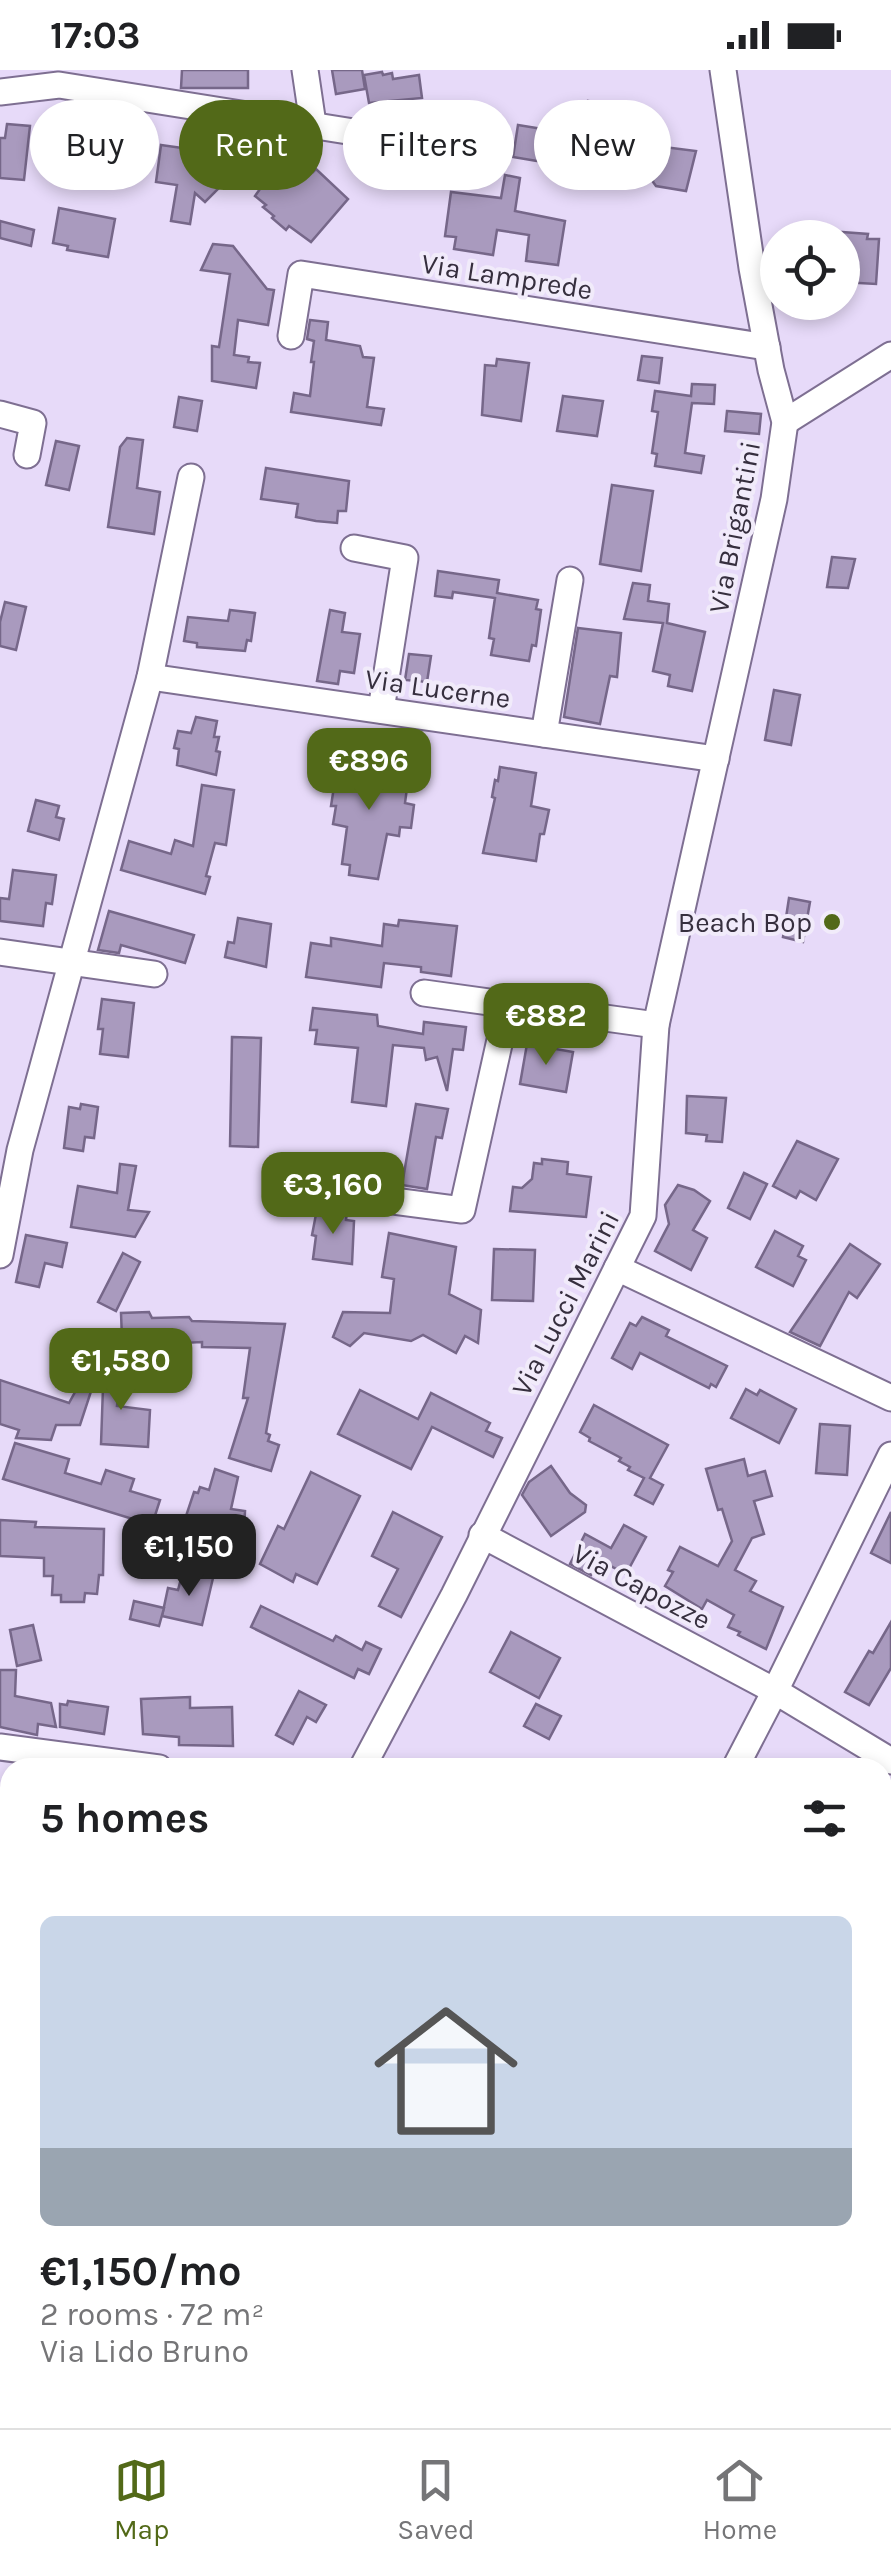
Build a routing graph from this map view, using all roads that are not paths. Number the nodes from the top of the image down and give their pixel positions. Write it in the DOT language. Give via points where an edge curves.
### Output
graph roads {
  1 [pos="306,70"];
  2 [pos="723,70"];
  3 [pos="0,92"];
  4 [pos="310,100"];
  5 [pos="179,103"];
  6 [pos="291,336"];
  7 [pos="767,347"];
  8 [pos="891,355"];
  9 [pos="0,414"];
  10 [pos="786,422"];
  11 [pos="27,455"];
  12 [pos="191,477"];
  13 [pos="354,548"];
  14 [pos="570,580"];
  15 [pos="150,677"];
  16 [pos="381,710"];
  17 [pos="544,734"];
  18 [pos="716,760"];
  19 [pos="0,952"];
  20 [pos="70,964"];
  21 [pos="154,974"];
  22 [pos="424,993"];
  23 [pos="508,1004"];
  24 [pos="656,1025"];
  25 [pos="10,1148"];
  26 [pos="378,1200"];
  27 [pos="0,1255"];
  28 [pos="617,1268"];
  29 [pos="891,1398"];
  30 [pos="891,1454"];
  31 [pos="482,1535"];
  32 [pos="774,1691"];
  33 [pos="0,1747"];
  34 [pos="83,1758"];
  35 [pos="367,1758"];
  36 [pos="740,1758"];
  37 [pos="886,1758"];
  1 -- 4 [label="street"];
  2 -- 7 [label="street, Via Brigantini"];
  3 -- 5 [label="street" via="59,85"];
  6 -- 7 [label="street, Via Lamprede" via="300,274"];
  7 -- 10 [label="street, Via Brigantini"];
  8 -- 10 [label="street"];
  9 -- 11 [label="street" via="33,422"];
  10 -- 18 [label="street, Via Brigantini"];
  12 -- 15 [label="street"];
  13 -- 16 [label="street" via="405,558"];
  14 -- 17 [label="street"];
  15 -- 16 [label="street, Via Lucerne"];
  15 -- 20 [label="street"];
  16 -- 17 [label="street, Via Lucerne"];
  17 -- 18 [label="street, Via Lucerne"];
  18 -- 24 [label="street, Via Lucci Marini"];
  19 -- 20 [label="street"];
  20 -- 21 [label="street"];
  20 -- 25 [label="street"];
  22 -- 23 [label="street"];
  23 -- 24 [label="street"];
  23 -- 26 [label="street" via="462,1210"];
  24 -- 28 [label="street, Via Lucci Marini" via="644,1216"];
  25 -- 27 [label="street"];
  28 -- 29 [label="street"];
  28 -- 31 [label="street, Via Lucci Marini"];
  30 -- 32 [label="street"];
  31 -- 32 [label="street, Via Capozze"];
  31 -- 35 [label="street, Via Lucci Marini"];
  32 -- 36 [label="street"];
  32 -- 37 [label="street, Via Capozze"];
  33 -- 34 [label="street"];
}
